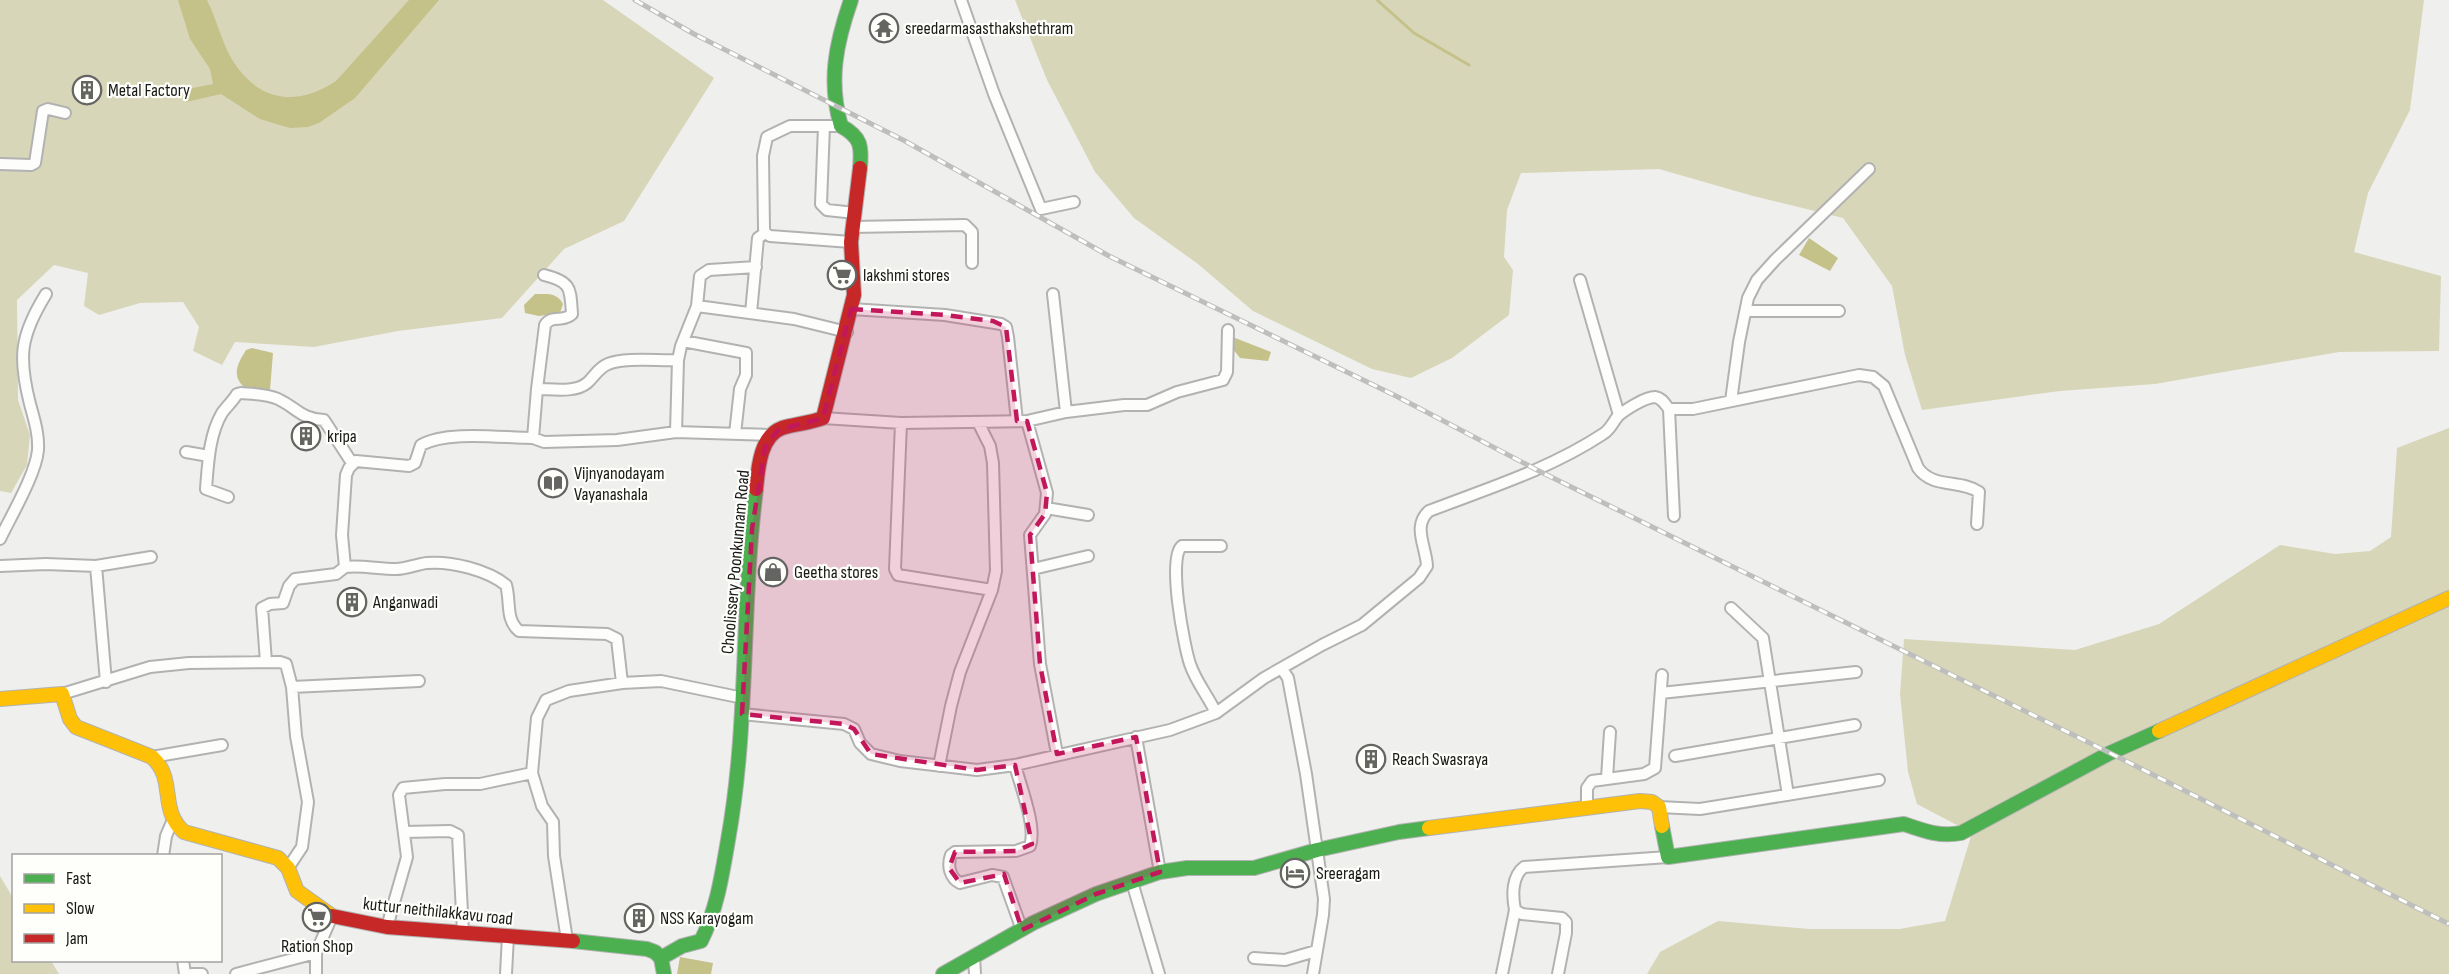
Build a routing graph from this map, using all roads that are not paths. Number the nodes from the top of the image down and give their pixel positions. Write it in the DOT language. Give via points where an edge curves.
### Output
graph roads {
  1 [pos="851,0"];
  2 [pos="961,0"];
  3 [pos="65,112"];
  4 [pos="824,126"];
  5 [pos="841,126"];
  6 [pos="0,165"];
  7 [pos="1869,169"];
  8 [pos="1074,202"];
  9 [pos="854,220"];
  10 [pos="765,233"];
  11 [pos="851,242"];
  12 [pos="972,264"];
  13 [pos="756,267"];
  14 [pos="544,275"];
  15 [pos="1580,280"];
  16 [pos="46,294"];
  17 [pos="1053,294"];
  18 [pos="697,306"];
  19 [pos="851,309"];
  20 [pos="1746,311"];
  21 [pos="1839,311"];
  22 [pos="751,313"];
  23 [pos="1228,330"];
  24 [pos="847,332"];
  25 [pos="682,341"];
  26 [pos="678,360"];
  27 [pos="537,389"];
  28 [pos="1731,401"];
  29 [pos="1669,409"];
  30 [pos="1066,412"];
  31 [pos="1619,415"];
  32 [pos="823,418"];
  33 [pos="1022,421"];
  34 [pos="978,422"];
  35 [pos="901,423"];
  36 [pos="676,432"];
  37 [pos="735,434"];
  38 [pos="770,435"];
  39 [pos="533,438"];
  40 [pos="186,452"];
  41 [pos="209,456"];
  42 [pos="352,463"];
  43 [pos="228,497"];
  44 [pos="1046,508"];
  45 [pos="1088,515"];
  46 [pos="1674,516"];
  47 [pos="1977,524"];
  48 [pos="0,539"];
  49 [pos="1221,546"];
  50 [pos="1088,556"];
  51 [pos="152,557"];
  52 [pos="0,566"];
  53 [pos="96,566"];
  54 [pos="345,567"];
  55 [pos="1033,569"];
  56 [pos="992,590"];
  57 [pos="2449,598"];
  58 [pos="1731,608"];
  59 [pos="266,662"];
  60 [pos="1282,669"];
  61 [pos="1856,672"];
  62 [pos="1662,675"];
  63 [pos="419,681"];
  64 [pos="106,682"];
  65 [pos="1770,682"];
  66 [pos="622,683"];
  67 [pos="292,687"];
  68 [pos="1661,693"];
  69 [pos="62,694"];
  70 [pos="743,698"];
  71 [pos="0,699"];
  72 [pos="1216,713"];
  73 [pos="742,714"];
  74 [pos="1855,726"];
  75 [pos="1610,732"];
  76 [pos="1136,737"];
  77 [pos="1779,738"];
  78 [pos="222,745"];
  79 [pos="1057,754"];
  80 [pos="1675,756"];
  81 [pos="152,757"];
  82 [pos="1015,765"];
  83 [pos="939,766"];
  84 [pos="532,773"];
  85 [pos="1607,778"];
  86 [pos="1879,780"];
  87 [pos="1788,795"];
  88 [pos="1659,807"];
  89 [pos="1587,808"];
  90 [pos="172,822"];
  91 [pos="404,832"];
  92 [pos="1317,850"];
  93 [pos="163,854"];
  94 [pos="1668,857"];
  95 [pos="288,868"];
  96 [pos="1160,872"];
  97 [pos="1132,882"];
  98 [pos="1515,910"];
  99 [pos="333,916"];
  100 [pos="387,927"];
  101 [pos="1022,930"];
  102 [pos="463,932"];
  103 [pos="508,936"];
  104 [pos="567,940"];
  105 [pos="1316,951"];
  106 [pos="316,953"];
  107 [pos="974,956"];
  108 [pos="661,958"];
  109 [pos="1254,958"];
  110 [pos="192,974"];
  111 [pos="202,974"];
  112 [pos="236,974"];
  113 [pos="316,974"];
  114 [pos="506,974"];
  115 [pos="664,974"];
  116 [pos="943,974"];
  117 [pos="975,974"];
  118 [pos="1159,974"];
  119 [pos="1313,974"];
  120 [pos="1502,974"];
  121 [pos="1558,974"];
  1 -- 5 [label="street" via="831,80 833,106"];
  2 -- 8 [label="street" via="1041,209"];
  3 -- 6 [label="street" via="43,111 35,163"];
  4 -- 5 [label="street"];
  4 -- 9 [label="street" via="821,204"];
  4 -- 10 [label="street" via="790,126 767,137 763,156"];
  5 -- 9 [label="street" via="854,133 862,150"];
  7 -- 20 [label="street" via="1763,273 1748,298"];
  9 -- 11 [label="street"];
  9 -- 12 [label="street" via="900,228 965,225 972,232"];
  10 -- 11 [label="street"];
  10 -- 13 [label="street" via="758,238"];
  11 -- 19 [label="street"];
  13 -- 18 [label="street" via="704,272 699,276"];
  13 -- 22 [label="street"];
  14 -- 27 [label="street" via="562,279 568,286 572,314 548,320 545,326"];
  15 -- 31 [label="street"];
  16 -- 48 [label="street" via="27,328 23,349 25,385 38,436 38,454"];
  17 -- 30 [label="street"];
  18 -- 22 [label="street"];
  18 -- 25 [label="street"];
  19 -- 24 [label="street"];
  19 -- 33 [label="street" via="945,315 1006,327"];
  20 -- 21 [label="street"];
  20 -- 28 [label="street"];
  22 -- 24 [label="street" via="794,318"];
  23 -- 30 [label="street" via="1227,372 1222,380 1147,405"];
  24 -- 32 [label="street"];
  25 -- 26 [label="street"];
  25 -- 37 [label="street" via="746,353"];
  26 -- 27 [label="street" via="616,362 603,367 580,387"];
  26 -- 36 [label="street"];
  27 -- 39 [label="street"];
  28 -- 29 [label="street" via="1693,409"];
  28 -- 47 [label="street" via="1859,375 1873,377 1884,386 1925,477 1979,492"];
  29 -- 31 [label="street" via="1654,397"];
  29 -- 46 [label="street"];
  30 -- 33 [label="street"];
  31 -- 60 [label="street" via="1606,432 1569,454 1422,517 1420,528 1427,566 1419,578 1362,625"];
  32 -- 35 [label="street"];
  32 -- 38 [label="street"];
  33 -- 34 [label="street"];
  33 -- 44 [label="street" via="1047,493"];
  34 -- 35 [label="street"];
  34 -- 56 [label="street" via="990,446 994,484 996,571"];
  35 -- 56 [label="street" via="895,569 898,575"];
  36 -- 37 [label="street"];
  36 -- 39 [label="street" via="618,440 544,442"];
  37 -- 38 [label="street"];
  38 -- 70 [label="street, Choolissery Poonkunnam Road" via="759,473 752,529"];
  39 -- 42 [label="street" via="439,439 421,445 415,463 409,466"];
  40 -- 41 [label="street"];
  41 -- 42 [label="street" via="219,419 241,393 271,396 303,417 324,420"];
  41 -- 43 [label="street" via="206,489"];
  42 -- 54 [label="street" via="345,486"];
  44 -- 45 [label="street"];
  44 -- 55 [label="street" via="1030,535"];
  49 -- 72 [label="street" via="1182,546 1176,554 1185,645 1197,682"];
  50 -- 55 [label="street"];
  51 -- 53 [label="street"];
  52 -- 53 [label="street"];
  53 -- 64 [label="street"];
  54 -- 59 [label="street" via="336,574 295,579 283,603 262,608"];
  54 -- 66 [label="street" via="400,569 448,563 499,579 506,585 509,616 519,632 607,634 617,639"];
  55 -- 79 [label="street" via="1040,664"];
  56 -- 83 [label="street" via="960,672"];
  57 -- 94 [label="street" via="2110,753 1961,833 1933,834 1904,824"];
  58 -- 65 [label="street" via="1763,639"];
  59 -- 64 [label="street" via="150,667"];
  59 -- 67 [label="street" via="286,664"];
  60 -- 72 [label="street"];
  60 -- 92 [label="street" via="1288,678"];
  61 -- 65 [label="street"];
  62 -- 68 [label="street"];
  63 -- 67 [label="street"];
  64 -- 69 [label="street"];
  65 -- 68 [label="street"];
  65 -- 77 [label="street"];
  66 -- 70 [label="street" via="661,681"];
  66 -- 84 [label="street" via="569,691 546,700 537,718"];
  67 -- 95 [label="street" via="308,802 302,847"];
  68 -- 85 [label="street" via="1655,768 1644,774"];
  69 -- 71 [label="street"];
  69 -- 81 [label="street" via="67,717 76,727"];
  70 -- 73 [label="street, Choolissery Poonkunnam Road"];
  72 -- 76 [label="street" via="1170,730"];
  73 -- 83 [label="street" via="844,724 855,729 860,743 871,754"];
  73 -- 108 [label="street, Choolissery Poonkunnam Road" via="735,809 708,929 701,941"];
  74 -- 77 [label="street"];
  75 -- 85 [label="street"];
  76 -- 79 [label="street"];
  76 -- 96 [label="street"];
  77 -- 80 [label="street"];
  77 -- 87 [label="street"];
  78 -- 81 [label="street"];
  79 -- 82 [label="street"];
  81 -- 90 [label="street" via="165,771"];
  82 -- 83 [label="street" via="977,770"];
  82 -- 101 [label="street" via="1030,824 1030,846 1016,851 956,852 951,855 949,868 960,883 992,875 1003,877"];
  84 -- 91 [label="street" via="480,784 403,788 399,795"];
  84 -- 104 [label="street" via="542,806 553,822 554,856"];
  85 -- 89 [label="street" via="1589,783"];
  86 -- 87 [label="street"];
  87 -- 88 [label="street" via="1700,809"];
  88 -- 89 [label="street" via="1640,801"];
  88 -- 94 [label="street"];
  89 -- 92 [label="street" via="1399,832"];
  90 -- 93 [label="street"];
  90 -- 95 [label="street" via="184,832 278,858"];
  91 -- 100 [label="street" via="406,867"];
  91 -- 102 [label="street" via="450,831 459,835"];
  92 -- 96 [label="street" via="1254,868"];
  92 -- 105 [label="street" via="1324,907"];
  94 -- 98 [label="street" via="1524,867 1516,875"];
  95 -- 99 [label="street, kuttur neithilakkavu road" via="297,891"];
  96 -- 97 [label="street"];
  97 -- 101 [label="street" via="1096,894"];
  97 -- 118 [label="street"];
  98 -- 120 [label="street"];
  98 -- 121 [label="street" via="1566,922"];
  99 -- 100 [label="street, kuttur neithilakkavu road"];
  99 -- 106 [label="street"];
  100 -- 102 [label="street, kuttur neithilakkavu road"];
  101 -- 107 [label="street"];
  102 -- 103 [label="street, kuttur neithilakkavu road"];
  103 -- 104 [label="street, kuttur neithilakkavu road"];
  103 -- 114 [label="street"];
  104 -- 108 [label="street, kuttur neithilakkavu road" via="647,949"];
  105 -- 109 [label="street" via="1285,960"];
  105 -- 119 [label="street"];
  106 -- 112 [label="street"];
  106 -- 113 [label="street"];
  107 -- 116 [label="street"];
  107 -- 117 [label="street"];
  108 -- 115 [label="street"];
  110 -- 111 [label="street"];
}
